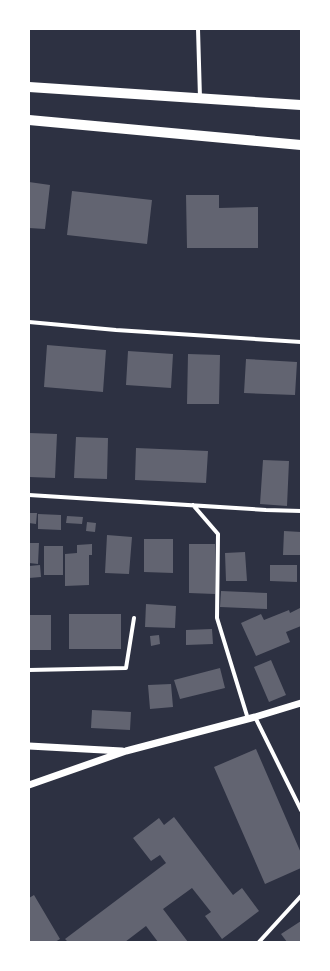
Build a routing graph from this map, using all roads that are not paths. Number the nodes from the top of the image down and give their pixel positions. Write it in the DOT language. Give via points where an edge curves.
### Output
graph roads {
  1 [pos="198,29"];
  2 [pos="29,87"];
  3 [pos="200,98"];
  4 [pos="301,105"];
  5 [pos="29,120"];
  6 [pos="301,145"];
  7 [pos="29,322"];
  8 [pos="301,342"];
  9 [pos="29,495"];
  10 [pos="194,505"];
  11 [pos="301,511"];
  12 [pos="134,618"];
  13 [pos="29,670"];
  14 [pos="301,703"];
  15 [pos="252,718"];
  16 [pos="29,746"];
  17 [pos="126,751"];
  18 [pos="29,785"];
  19 [pos="301,810"];
  20 [pos="301,896"];
  21 [pos="259,942"];
  1 -- 3 [label="street"];
  2 -- 3 [label="main road"];
  3 -- 4 [label="main road"];
  5 -- 6 [label="main road"];
  7 -- 8 [label="street"];
  9 -- 10 [label="street"];
  10 -- 11 [label="street"];
  10 -- 15 [label="street" via="218,534 217,618"];
  12 -- 13 [label="street" via="126,668"];
  14 -- 15 [label="street"];
  15 -- 17 [label="street"];
  15 -- 19 [label="street"];
  16 -- 17 [label="street"];
  17 -- 18 [label="street"];
  20 -- 21 [label="street"];
}
